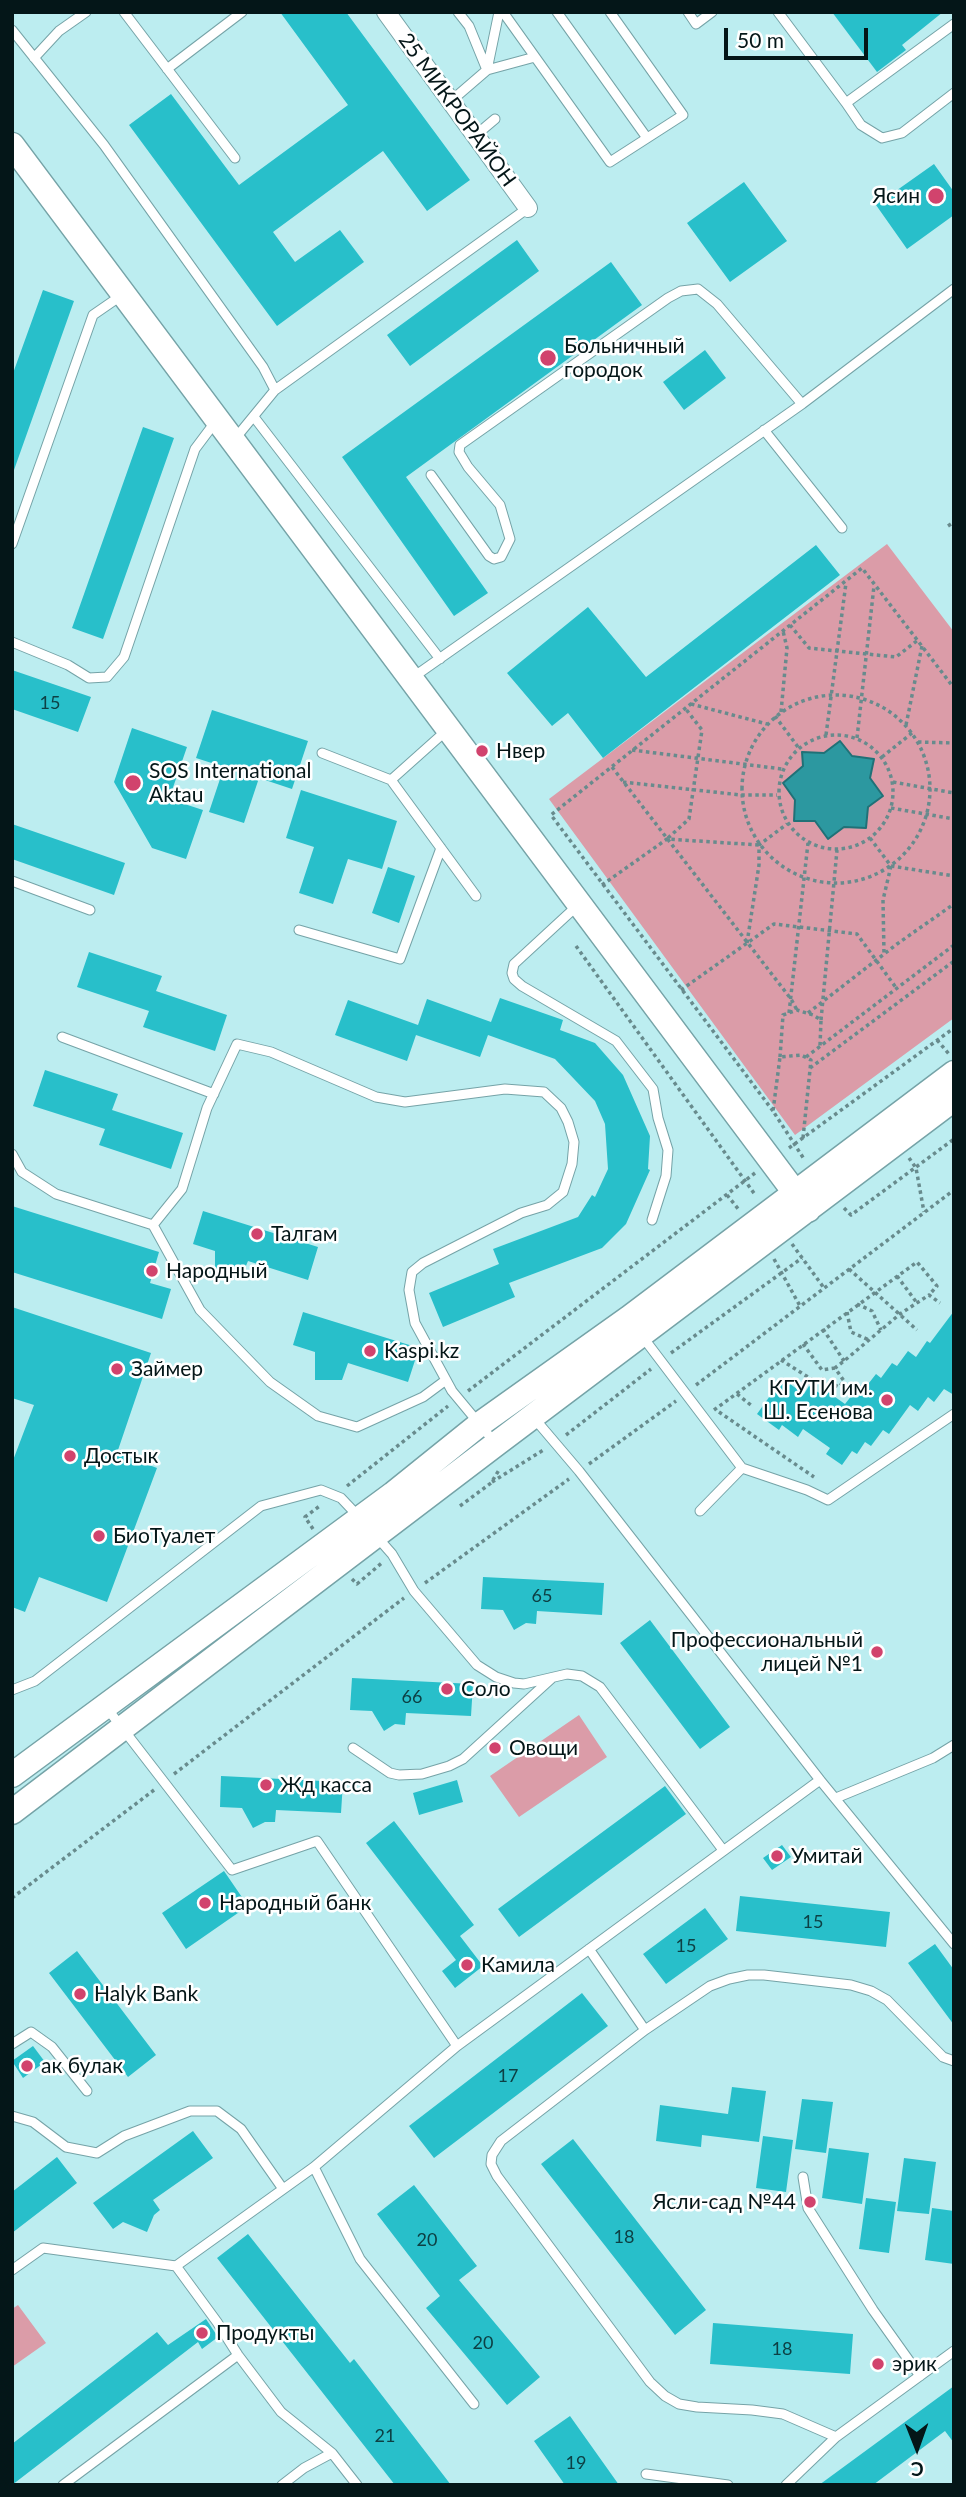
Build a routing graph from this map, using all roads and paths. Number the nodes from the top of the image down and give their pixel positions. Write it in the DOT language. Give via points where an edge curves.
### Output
graph roads {
  1 [pos="86,12"];
  2 [pos="124,12"];
  3 [pos="242,12"];
  4 [pos="386,12"];
  5 [pos="458,12"];
  6 [pos="501,12"];
  7 [pos="557,12"];
  8 [pos="610,12"];
  9 [pos="688,12"];
  10 [pos="712,12"];
  11 [pos="778,12"];
  12 [pos="954,24"];
  13 [pos="12,30"];
  14 [pos="535,57"];
  15 [pos="34,58"];
  16 [pos="167,69"];
  17 [pos="487,70"];
  18 [pos="954,93"];
  19 [pos="451,102"];
  20 [pos="846,103"];
  21 [pos="495,119"];
  22 [pos="476,135"];
  23 [pos="647,138"];
  24 [pos="18,156"];
  25 [pos="235,158"];
  26 [pos="528,208"];
  27 [pos="954,289"];
  28 [pos="124,294"];
  29 [pos="275,390"];
  30 [pos="802,404"];
  31 [pos="254,416"];
  32 [pos="218,420"];
  33 [pos="764,430"];
  34 [pos="233,441"];
  35 [pos="431,475"];
  36 [pos="954,522"];
  37 [pos="948,526"];
  38 [pos="842,528"];
  39 [pos="12,544"];
  40 [pos="846,581"];
  41 [pos="874,584"];
  42 [pos="790,625"];
  43 [pos="783,631"];
  44 [pos="918,640"];
  45 [pos="12,642"];
  46 [pos="922,646"];
  47 [pos="837,651"];
  48 [pos="867,655"];
  49 [pos="439,659"];
  50 [pos="411,679"];
  51 [pos="954,688"];
  52 [pos="830,694"];
  53 [pos="863,698"];
  54 [pos="691,704"];
  55 [pos="685,708"];
  56 [pos="781,712"];
  57 [pos="775,716"];
  58 [pos="767,724"];
  59 [pos="906,725"];
  60 [pos="448,729"];
  61 [pos="912,733"];
  62 [pos="825,735"];
  63 [pos="857,738"];
  64 [pos="918,742"];
  65 [pos="954,743"];
  66 [pos="798,747"];
  67 [pos="632,750"];
  68 [pos="322,753"];
  69 [pos="882,757"];
  70 [pos="698,759"];
  71 [pos="612,766"];
  72 [pos="744,766"];
  73 [pos="782,769"];
  74 [pos="391,780"];
  75 [pos="623,782"];
  76 [pos="893,782"];
  77 [pos="930,789"];
  78 [pos="693,790"];
  79 [pos="954,793"];
  80 [pos="741,795"];
  81 [pos="777,795"];
  82 [pos="891,808"];
  83 [pos="927,814"];
  84 [pos="954,819"];
  85 [pos="787,824"];
  86 [pos="870,838"];
  87 [pos="667,839"];
  88 [pos="807,843"];
  89 [pos="759,845"];
  90 [pos="441,848"];
  91 [pos="837,850"];
  92 [pos="891,866"];
  93 [pos="954,876"];
  94 [pos="804,878"];
  95 [pos="12,881"];
  96 [pos="833,883"];
  97 [pos="602,885"];
  98 [pos="476,896"];
  99 [pos="579,904"];
  100 [pos="954,904"];
  101 [pos="90,910"];
  102 [pos="799,927"];
  103 [pos="299,930"];
  104 [pos="830,931"];
  105 [pos="747,943"];
  106 [pos="954,945"];
  107 [pos="576,946"];
  108 [pos="884,954"];
  109 [pos="877,960"];
  110 [pos="954,961"];
  111 [pos="897,989"];
  112 [pos="681,990"];
  113 [pos="791,999"];
  114 [pos="822,1003"];
  115 [pos="797,1010"];
  116 [pos="789,1013"];
  117 [pos="808,1013"];
  118 [pos="821,1020"];
  119 [pos="954,1028"];
  120 [pos="62,1037"];
  121 [pos="937,1041"];
  122 [pos="820,1046"];
  123 [pos="780,1057"];
  124 [pos="806,1057"];
  125 [pos="953,1059"];
  126 [pos="810,1068"];
  127 [pos="950,1093"];
  128 [pos="214,1094"];
  129 [pos="773,1111"];
  130 [pos="803,1138"];
  131 [pos="954,1139"];
  132 [pos="793,1144"];
  133 [pos="12,1154"];
  134 [pos="771,1161"];
  135 [pos="916,1168"];
  136 [pos="745,1181"];
  137 [pos="954,1190"];
  138 [pos="802,1201"];
  139 [pos="924,1212"];
  140 [pos="851,1215"];
  141 [pos="652,1220"];
  142 [pos="775,1221"];
  143 [pos="153,1225"];
  144 [pos="802,1258"];
  145 [pos="849,1269"];
  146 [pos="897,1275"];
  147 [pos="824,1288"];
  148 [pos="874,1291"];
  149 [pos="929,1295"];
  150 [pos="916,1303"];
  151 [pos="940,1303"];
  152 [pos="857,1304"];
  153 [pos="847,1311"];
  154 [pos="900,1314"];
  155 [pos="635,1326"];
  156 [pos="823,1329"];
  157 [pos="881,1330"];
  158 [pos="917,1330"];
  159 [pos="869,1340"];
  160 [pos="803,1344"];
  161 [pos="781,1360"];
  162 [pos="661,1361"];
  163 [pos="844,1361"];
  164 [pos="835,1368"];
  165 [pos="446,1380"];
  166 [pos="685,1394"];
  167 [pos="736,1394"];
  168 [pos="458,1398"];
  169 [pos="517,1398"];
  170 [pos="752,1406"];
  171 [pos="715,1409"];
  172 [pos="954,1414"];
  173 [pos="533,1417"];
  174 [pos="704,1417"];
  175 [pos="480,1424"];
  176 [pos="556,1443"];
  177 [pos="496,1444"];
  178 [pos="742,1468"];
  179 [pos="579,1471"];
  180 [pos="491,1483"];
  181 [pos="807,1490"];
  182 [pos="335,1494"];
  183 [pos="700,1511"];
  184 [pos="359,1517"];
  185 [pos="323,1544"];
  186 [pos="384,1545"];
  187 [pos="338,1565"];
  188 [pos="414,1591"];
  189 [pos="553,1677"];
  190 [pos="12,1690"];
  191 [pos="105,1705"];
  192 [pos="122,1729"];
  193 [pos="954,1745"];
  194 [pos="353,1748"];
  195 [pos="12,1775"];
  196 [pos="820,1780"];
  197 [pos="163,1783"];
  198 [pos="836,1798"];
  199 [pos="12,1812"];
  200 [pos="723,1850"];
  201 [pos="12,1898"];
  202 [pos="954,1944"];
  203 [pos="589,1949"];
  204 [pos="645,2030"];
  205 [pos="12,2044"];
  206 [pos="457,2046"];
  207 [pos="954,2061"];
  208 [pos="87,2091"];
  209 [pos="12,2116"];
  210 [pos="314,2167"];
  211 [pos="803,2178"];
  212 [pos="284,2189"];
  213 [pos="176,2266"];
  214 [pos="12,2270"];
  215 [pos="954,2351"];
  216 [pos="238,2355"];
  217 [pos="920,2376"];
  218 [pos="474,2404"];
  219 [pos="836,2437"];
  220 [pos="332,2453"];
  221 [pos="646,2474"];
  222 [pos="63,2485"];
  223 [pos="282,2485"];
  224 [pos="357,2485"];
  225 [pos="728,2485"];
  226 [pos="786,2485"];
  1 -- 15 [label="lane" via="59,31"];
  2 -- 16 [label="lane"];
  3 -- 16 [label="lane"];
  4 -- 19 [label="street, 25 МИКРОРАЙОН"];
  5 -- 17 [label="lane" via="469,26"];
  6 -- 14 [label="lane"];
  6 -- 17 [label="lane"];
  7 -- 23 [label="lane"];
  8 -- 23 [label="lane" via="683,115"];
  9 -- 10 [label="lane" via="696,24"];
  11 -- 20 [label="lane"];
  12 -- 20 [label="lane"];
  13 -- 15 [label="lane"];
  14 -- 17 [label="lane"];
  14 -- 23 [label="lane" via="610,162"];
  15 -- 29 [label="lane" via="104,145"];
  16 -- 25 [label="lane"];
  17 -- 19 [label="lane"];
  18 -- 20 [label="lane" via="902,133 882,138 861,125"];
  19 -- 22 [label="street, 25 МИКРОРАЙОН"];
  21 -- 22 [label="lane"];
  22 -- 26 [label="street, 25 МИКРОРАЙОН"];
  24 -- 28 [label="main road"];
  26 -- 29 [label="lane"];
  27 -- 30 [label="lane"];
  28 -- 32 [label="main road"];
  28 -- 39 [label="lane" via="93,315"];
  29 -- 31 [label="lane"];
  30 -- 33 [label="lane"];
  30 -- 35 [label="lane" via="717,304 698,289 681,291 460,445 468,467 500,505 510,539 501,557 491,558"];
  31 -- 34 [label="lane"];
  31 -- 49 [label="lane"];
  32 -- 34 [label="main road"];
  32 -- 45 [label="lane" via="195,449 124,657 107,677 89,677"];
  33 -- 38 [label="lane"];
  33 -- 49 [label="lane"];
  34 -- 50 [label="main road"];
  36 -- 37 [label="path"];
  40 -- 41 [label="path" via="862,568"];
  40 -- 42 [label="path"];
  40 -- 47 [label="path"];
  41 -- 44 [label="path"];
  41 -- 48 [label="path"];
  42 -- 43 [label="path"];
  42 -- 47 [label="path" via="808,648"];
  43 -- 54 [label="path"];
  43 -- 56 [label="path" via="787,648"];
  44 -- 46 [label="path"];
  44 -- 48 [label="path" via="895,657"];
  46 -- 51 [label="path"];
  46 -- 59 [label="path"];
  47 -- 48 [label="path"];
  47 -- 52 [label="path"];
  48 -- 53 [label="path"];
  49 -- 50 [label="lane"];
  50 -- 60 [label="main road"];
  52 -- 53 [label="path"];
  52 -- 56 [label="path"];
  52 -- 62 [label="path"];
  53 -- 59 [label="path"];
  53 -- 63 [label="path"];
  54 -- 55 [label="path"];
  54 -- 58 [label="path"];
  55 -- 67 [label="path"];
  55 -- 70 [label="path" via="702,730"];
  56 -- 57 [label="path"];
  57 -- 58 [label="path"];
  57 -- 66 [label="path"];
  58 -- 72 [label="path" via="752,743"];
  59 -- 61 [label="path"];
  60 -- 74 [label="lane"];
  60 -- 99 [label="main road"];
  61 -- 64 [label="path"];
  61 -- 69 [label="path"];
  62 -- 63 [label="path"];
  62 -- 66 [label="path"];
  63 -- 69 [label="path"];
  64 -- 65 [label="path"];
  64 -- 77 [label="path"];
  66 -- 73 [label="path"];
  67 -- 70 [label="path"];
  67 -- 71 [label="path"];
  68 -- 74 [label="lane"];
  69 -- 76 [label="path"];
  70 -- 72 [label="path"];
  70 -- 78 [label="path"];
  71 -- 75 [label="path"];
  71 -- 97 [label="path" via="551,815"];
  72 -- 73 [label="path"];
  72 -- 80 [label="path"];
  73 -- 81 [label="path"];
  74 -- 90 [label="lane"];
  75 -- 78 [label="path"];
  75 -- 87 [label="path"];
  76 -- 77 [label="path"];
  76 -- 82 [label="path"];
  77 -- 79 [label="path"];
  77 -- 83 [label="path"];
  78 -- 80 [label="path"];
  78 -- 87 [label="path" via="689,819"];
  80 -- 81 [label="path"];
  80 -- 89 [label="path" via="746,821"];
  81 -- 85 [label="path"];
  82 -- 83 [label="path"];
  82 -- 86 [label="path"];
  83 -- 84 [label="path"];
  83 -- 92 [label="path" via="913,843"];
  85 -- 88 [label="path"];
  85 -- 89 [label="path"];
  86 -- 91 [label="path"];
  86 -- 92 [label="path"];
  87 -- 89 [label="path"];
  87 -- 97 [label="path"];
  87 -- 105 [label="path"];
  88 -- 91 [label="path"];
  88 -- 94 [label="path"];
  89 -- 94 [label="path" via="779,865"];
  89 -- 105 [label="path"];
  90 -- 98 [label="lane"];
  90 -- 103 [label="lane" via="400,960"];
  91 -- 96 [label="path"];
  92 -- 93 [label="path"];
  92 -- 96 [label="path" via="853,882"];
  92 -- 108 [label="path" via="883,900"];
  94 -- 96 [label="path"];
  94 -- 102 [label="path"];
  95 -- 101 [label="lane"];
  96 -- 104 [label="path"];
  97 -- 112 [label="path"];
  99 -- 134 [label="main road"];
  99 -- 141 [label="lane" via="514,964 512,973 522,986 616,1041 653,1089 668,1150 666,1176"];
  100 -- 108 [label="path"];
  102 -- 104 [label="path"];
  102 -- 105 [label="path" via="774,924"];
  102 -- 113 [label="path"];
  104 -- 109 [label="path" via="857,934"];
  104 -- 114 [label="path"];
  105 -- 112 [label="path"];
  105 -- 113 [label="path"];
  106 -- 111 [label="path"];
  107 -- 136 [label="path"];
  108 -- 109 [label="path"];
  109 -- 111 [label="path"];
  109 -- 114 [label="path"];
  110 -- 126 [label="path"];
  111 -- 122 [label="path"];
  112 -- 129 [label="path"];
  113 -- 115 [label="path"];
  113 -- 116 [label="path"];
  114 -- 117 [label="path"];
  114 -- 118 [label="path"];
  115 -- 116 [label="path"];
  115 -- 117 [label="path"];
  116 -- 123 [label="path" via="783,1015"];
  117 -- 118 [label="path"];
  118 -- 122 [label="path"];
  119 -- 121 [label="path"];
  120 -- 128 [label="lane"];
  121 -- 125 [label="path"];
  121 -- 130 [label="path"];
  122 -- 124 [label="path"];
  123 -- 124 [label="path"];
  123 -- 129 [label="path"];
  124 -- 126 [label="path" via="811,1060"];
  126 -- 130 [label="path"];
  127 -- 138 [label="main road"];
  128 -- 143 [label="lane" via="182,1189"];
  128 -- 165 [label="lane" via="237,1044 271,1052 376,1097 405,1102 505,1089 544,1092 561,1108 574,1142 563,1192 547,1205 521,1213 412,1272 409,1290 415,1323"];
  129 -- 132 [label="path"];
  130 -- 132 [label="path"];
  131 -- 135 [label="path"];
  132 -- 134 [label="path"];
  133 -- 143 [label="lane" via="22,1172 56,1194"];
  134 -- 136 [label="path"];
  134 -- 138 [label="main road"];
  135 -- 139 [label="path"];
  135 -- 140 [label="path"];
  136 -- 142 [label="path"];
  136 -- 168 [label="path"];
  137 -- 139 [label="path"];
  138 -- 142 [label="main road"];
  139 -- 145 [label="path"];
  142 -- 144 [label="path"];
  142 -- 155 [label="main road"];
  143 -- 165 [label="lane" via="200,1310 270,1381 318,1416 357,1427 423,1397"];
  144 -- 147 [label="path"];
  144 -- 162 [label="path"];
  145 -- 147 [label="path"];
  145 -- 148 [label="path"];
  146 -- 148 [label="path"];
  146 -- 149 [label="path" via="917,1262 937,1286"];
  146 -- 150 [label="path"];
  147 -- 166 [label="path"];
  148 -- 152 [label="path"];
  148 -- 154 [label="path"];
  149 -- 150 [label="path"];
  149 -- 151 [label="path"];
  150 -- 154 [label="path"];
  152 -- 153 [label="path"];
  152 -- 157 [label="path" via="872,1311"];
  153 -- 156 [label="path"];
  153 -- 159 [label="path" via="851,1332"];
  154 -- 157 [label="path"];
  154 -- 158 [label="path"];
  155 -- 162 [label="lane"];
  155 -- 169 [label="main road"];
  155 -- 173 [label="main road"];
  156 -- 160 [label="path"];
  156 -- 163 [label="path"];
  157 -- 159 [label="path"];
  159 -- 163 [label="path"];
  160 -- 161 [label="path"];
  160 -- 164 [label="path" via="822,1370"];
  161 -- 164 [label="path" via="816,1382 820,1378 839,1387 844,1381"];
  161 -- 167 [label="path"];
  162 -- 166 [label="lane"];
  162 -- 176 [label="path"];
  163 -- 164 [label="path"];
  165 -- 168 [label="lane"];
  166 -- 174 [label="lane"];
  166 -- 179 [label="path"];
  167 -- 170 [label="path"];
  167 -- 171 [label="path"];
  168 -- 175 [label="lane"];
  168 -- 182 [label="path"];
  169 -- 173 [label="lane"];
  169 -- 175 [label="main road"];
  171 -- 174 [label="path"];
  171 -- 181 [label="path" via="815,1478"];
  172 -- 181 [label="lane" via="828,1500"];
  173 -- 176 [label="lane"];
  173 -- 177 [label="main road"];
  174 -- 178 [label="lane"];
  175 -- 177 [label="lane"];
  175 -- 184 [label="main road"];
  176 -- 179 [label="lane"];
  176 -- 180 [label="path"];
  177 -- 186 [label="main road"];
  178 -- 181 [label="lane"];
  178 -- 183 [label="lane"];
  179 -- 188 [label="path"];
  179 -- 196 [label="lane"];
  182 -- 184 [label="lane"];
  182 -- 185 [label="path" via="304,1517"];
  182 -- 190 [label="lane" via="321,1490 261,1506 36,1681"];
  184 -- 185 [label="main road"];
  184 -- 186 [label="lane"];
  185 -- 191 [label="main road"];
  186 -- 187 [label="main road"];
  186 -- 187 [label="path" via="357,1584"];
  186 -- 188 [label="lane"];
  187 -- 192 [label="main road"];
  188 -- 189 [label="lane" via="477,1665 496,1677 524,1684"];
  188 -- 197 [label="path"];
  189 -- 194 [label="lane" via="463,1759 449,1766 399,1775"];
  189 -- 200 [label="lane" via="582,1676 600,1687"];
  191 -- 192 [label="lane"];
  191 -- 195 [label="main road"];
  192 -- 197 [label="lane"];
  192 -- 199 [label="main road"];
  193 -- 198 [label="lane"];
  196 -- 198 [label="lane"];
  196 -- 200 [label="lane"];
  197 -- 201 [label="path"];
  197 -- 206 [label="lane" via="232,1870 317,1841"];
  198 -- 202 [label="lane"];
  200 -- 203 [label="lane"];
  203 -- 204 [label="lane"];
  203 -- 206 [label="lane"];
  204 -- 207 [label="lane" via="710,1986 729,1979 748,1975 806,1979 872,1991 887,2000 943,2057"];
  204 -- 219 [label="lane" via="501,2141 491,2164 650,2382 665,2396 697,2407 783,2414"];
  205 -- 208 [label="lane" via="31,2032 51,2047"];
  206 -- 210 [label="lane"];
  209 -- 212 [label="lane" via="33,2122 66,2147 97,2154 124,2136 190,2111 217,2111 241,2129"];
  210 -- 212 [label="lane"];
  210 -- 218 [label="lane" via="360,2259"];
  211 -- 217 [label="lane" via="808,2208"];
  212 -- 213 [label="lane"];
  213 -- 214 [label="lane" via="43,2248"];
  213 -- 216 [label="lane"];
  215 -- 217 [label="lane"];
  216 -- 220 [label="lane" via="281,2412"];
  216 -- 222 [label="lane"];
  217 -- 219 [label="lane"];
  219 -- 226 [label="lane"];
  220 -- 223 [label="lane"];
  220 -- 224 [label="lane"];
  221 -- 225 [label="lane"];
}
